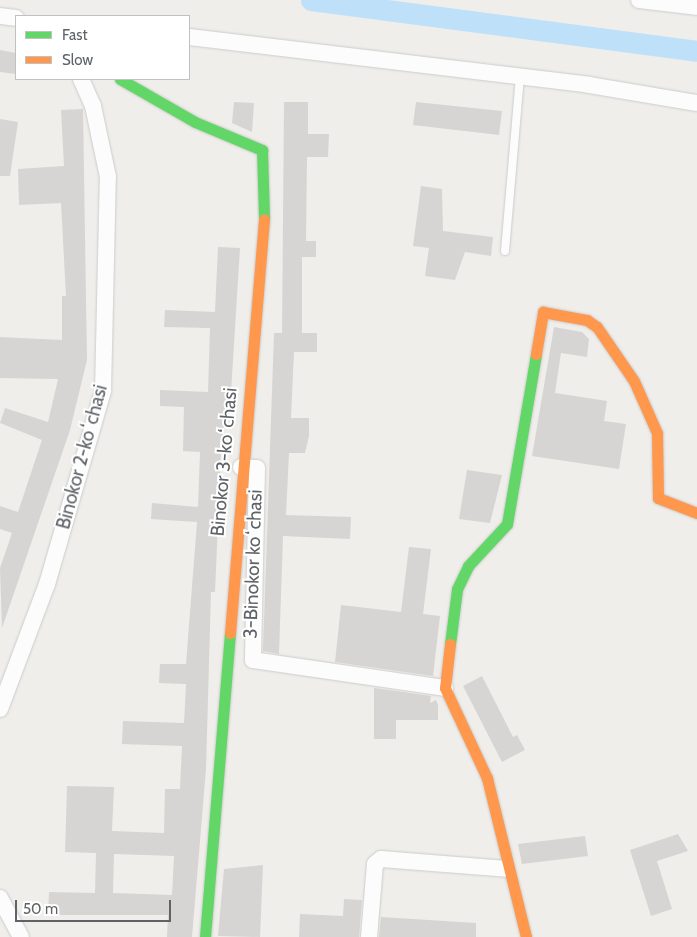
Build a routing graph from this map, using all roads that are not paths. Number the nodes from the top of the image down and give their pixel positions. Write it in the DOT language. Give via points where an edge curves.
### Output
graph roads {
  1 [pos="639,0"];
  2 [pos="697,7"];
  3 [pos="0,16"];
  4 [pos="15,18"];
  5 [pos="190,38"];
  6 [pos="520,76"];
  7 [pos="81,80"];
  8 [pos="122,80"];
  9 [pos="697,103"];
  10 [pos="504,251"];
  11 [pos="241,468"];
  12 [pos="697,513"];
  13 [pos="446,688"];
  14 [pos="0,709"];
  15 [pos="507,869"];
  16 [pos="0,898"];
  17 [pos="21,937"];
  18 [pos="206,937"];
  19 [pos="369,937"];
  20 [pos="526,937"];
  1 -- 2 [label="street"];
  3 -- 4 [label="street"];
  5 -- 6 [label="street"];
  6 -- 9 [label="street"];
  6 -- 10 [label="lane"];
  7 -- 14 [label="street, Binokor 2-koʻchasi" via="94,106 108,177 103,391 47,584"];
  8 -- 11 [label="street, Binokor 3-koʻchasi" via="195,122 262,150 265,156 266,196"];
  11 -- 13 [label="street, 3-Binokor koʻchasi" via="256,468 253,660"];
  11 -- 18 [label="street, Binokor 3-koʻchasi"];
  12 -- 13 [label="street" via="658,498 656,433 634,381 598,327 543,312 507,524 468,566 457,589"];
  13 -- 15 [label="street" via="487,778"];
  15 -- 19 [label="street" via="381,858 375,864"];
  15 -- 20 [label="street"];
  16 -- 17 [label="street"];
}
